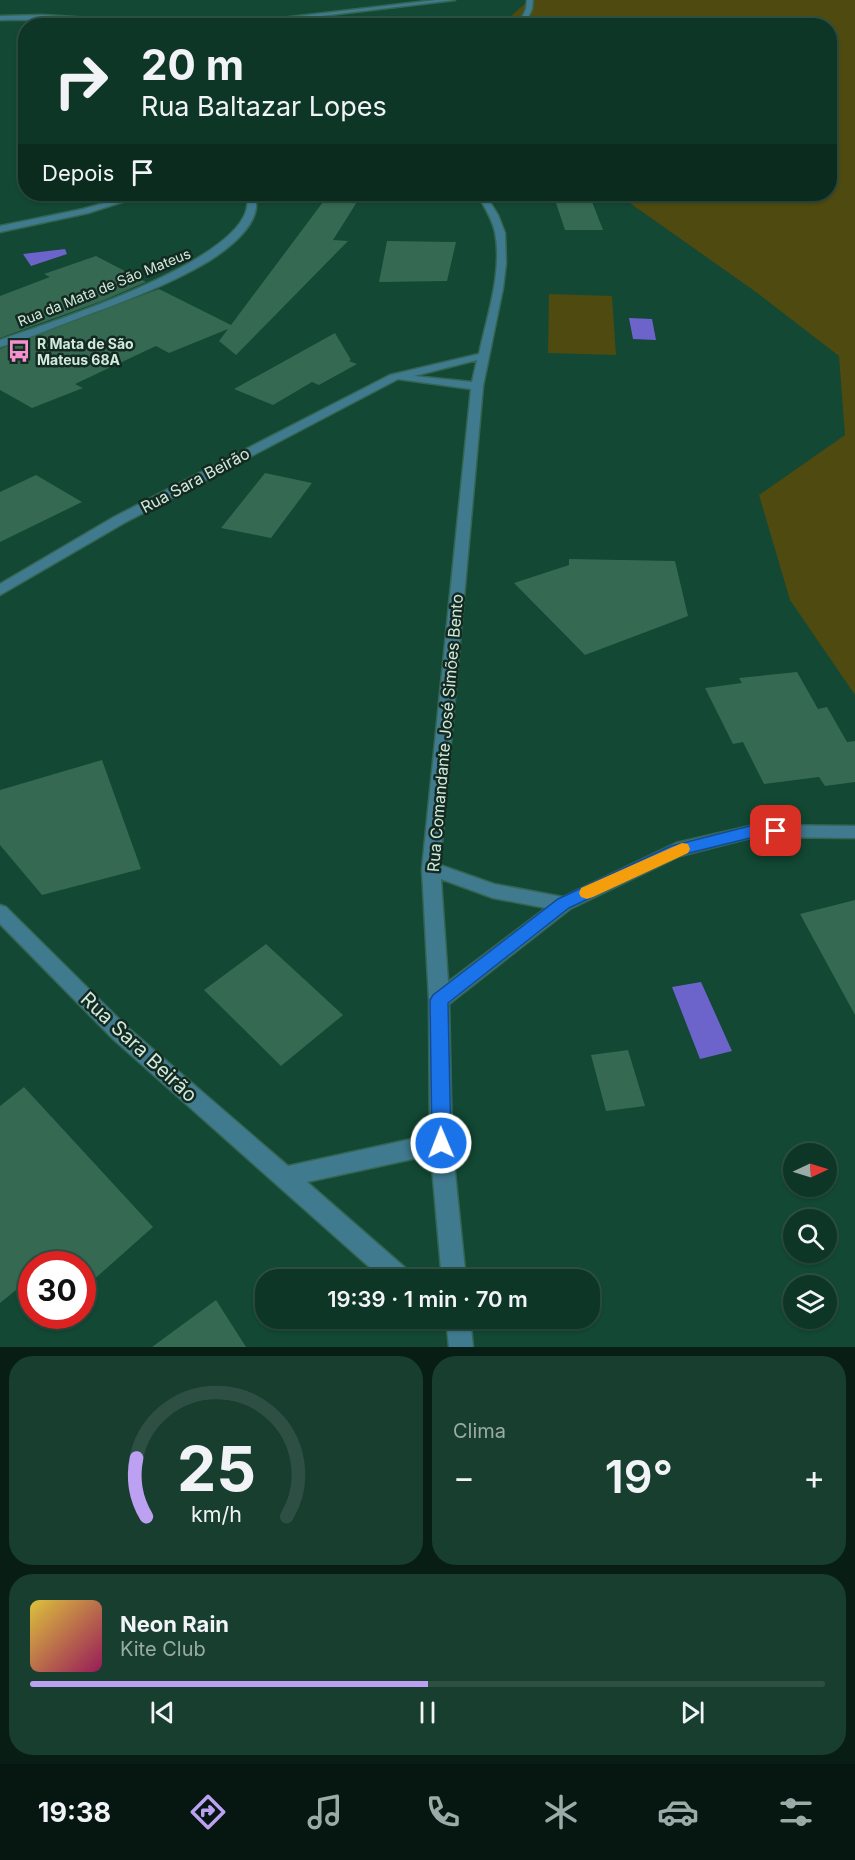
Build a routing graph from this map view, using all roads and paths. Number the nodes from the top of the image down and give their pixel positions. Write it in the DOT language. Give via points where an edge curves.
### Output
graph roads {
  1 [pos="452,0"];
  2 [pos="530,0"];
  3 [pos="333,13"];
  4 [pos="0,18"];
  5 [pos="57,18"];
  6 [pos="288,18"];
  7 [pos="338,18"];
  8 [pos="524,18"];
  9 [pos="119,201"];
  10 [pos="252,201"];
  11 [pos="485,201"];
  12 [pos="0,229"];
  13 [pos="0,344"];
  14 [pos="482,356"];
  15 [pos="394,377"];
  16 [pos="477,386"];
  17 [pos="0,591"];
  18 [pos="855,832"];
  19 [pos="431,869"];
  20 [pos="564,904"];
  21 [pos="0,912"];
  22 [pos="439,1000"];
  23 [pos="441,1143"];
  24 [pos="284,1177"];
  25 [pos="389,1269"];
  26 [pos="453,1269"];
  1 -- 3 [label="street"];
  2 -- 8 [label="street"];
  3 -- 6 [label="street"];
  3 -- 7 [label="street"];
  4 -- 5 [label="street"];
  9 -- 12 [label="street"];
  10 -- 13 [label="street, Rua da Mata de São Mateus" via="250,216 225,245 202,261"];
  11 -- 14 [label="street, Rua Comandante José Simões Bento" via="500,232 501,263"];
  14 -- 15 [label="street, Rua Sara Beirão"];
  14 -- 16 [label="street, Rua Comandante José Simões Bento"];
  15 -- 16 [label="street"];
  15 -- 17 [label="street, Rua Sara Beirão" via="119,520"];
  16 -- 19 [label="street, Rua Comandante José Simões Bento"];
  18 -- 20 [label="street" via="754,831 732,836 676,850"];
  19 -- 20 [label="street" via="493,891"];
  19 -- 22 [label="street, Rua Comandante José Simões Bento"];
  20 -- 22 [label="street"];
  21 -- 24 [label="street, Rua Sara Beirão" via="120,1033"];
  22 -- 23 [label="street, Rua Comandante José Simões Bento"];
  23 -- 24 [label="street"];
  23 -- 26 [label="street, Rua Comandante José Simões Bento"];
  24 -- 25 [label="street, Rua Sara Beirão"];
}
